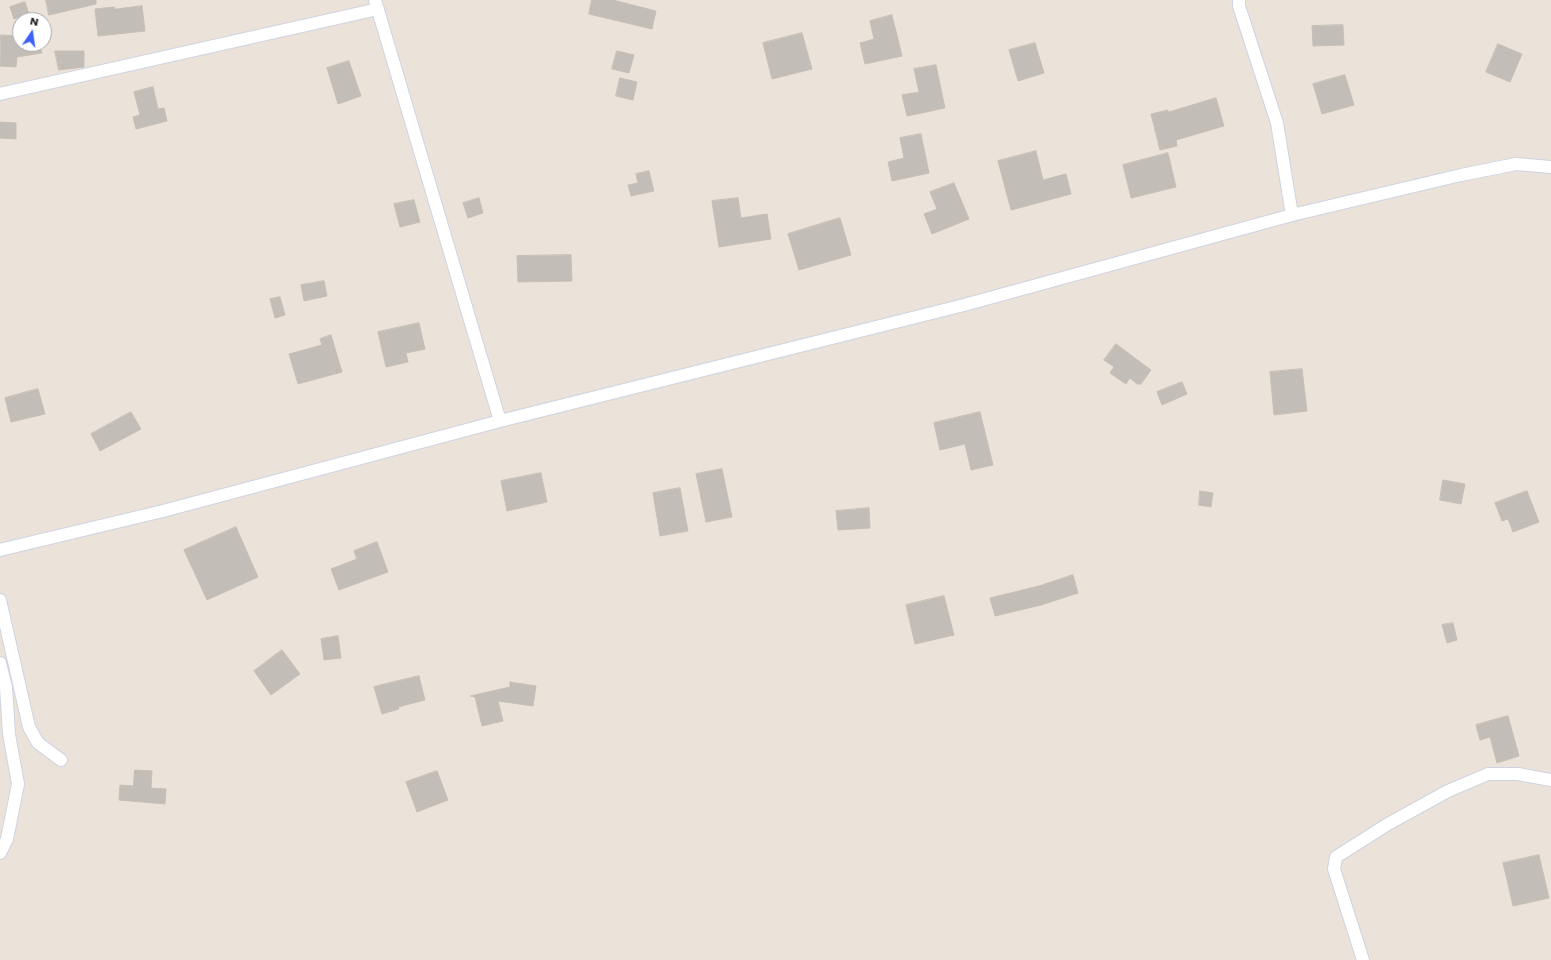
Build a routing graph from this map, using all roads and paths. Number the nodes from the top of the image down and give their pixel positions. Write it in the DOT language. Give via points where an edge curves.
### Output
graph roads {
  1 [pos="1239,0"];
  2 [pos="377,5"];
  3 [pos="0,94"];
  4 [pos="1551,167"];
  5 [pos="1292,215"];
  6 [pos="500,421"];
  7 [pos="0,550"];
  8 [pos="0,600"];
  9 [pos="0,663"];
  10 [pos="61,760"];
  11 [pos="1551,780"];
  12 [pos="0,853"];
  13 [pos="1363,960"];
  1 -- 5 [label="street" via="1277,123"];
  2 -- 3 [label="street"];
  2 -- 6 [label="street"];
  4 -- 5 [label="street" via="1516,164"];
  5 -- 6 [label="street" via="964,305"];
  6 -- 7 [label="street" via="163,511"];
  8 -- 10 [label="street" via="29,728 38,743"];
  9 -- 12 [label="street" via="6,687 9,734 18,784 7,839"];
  11 -- 13 [label="street" via="1518,774 1488,774 1448,791 1388,824 1336,857 1334,869"];
}
